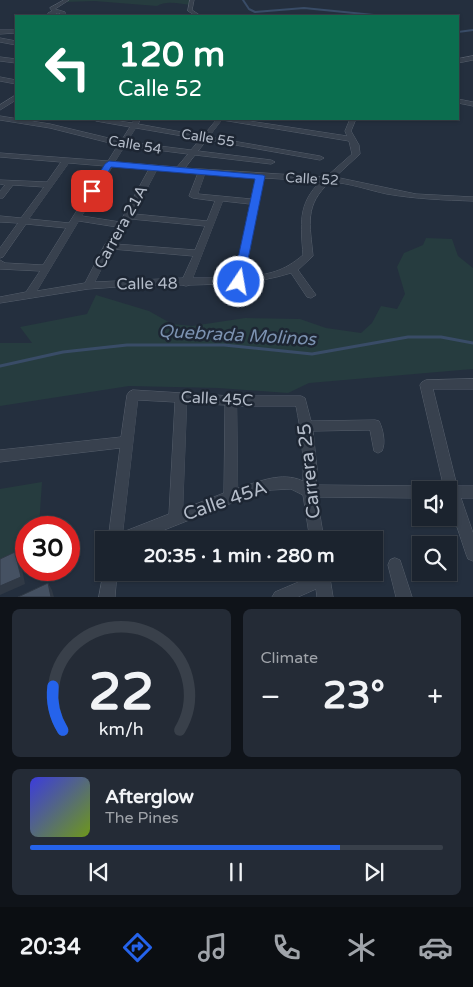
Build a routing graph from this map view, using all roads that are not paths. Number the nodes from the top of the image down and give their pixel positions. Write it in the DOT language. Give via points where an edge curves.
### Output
graph roads {
  1 [pos="67,0"];
  2 [pos="192,0"];
  3 [pos="55,12"];
  4 [pos="50,15"];
  5 [pos="63,15"];
  6 [pos="198,15"];
  7 [pos="0,32"];
  8 [pos="15,32"];
  9 [pos="0,40"];
  10 [pos="15,43"];
  11 [pos="473,58"];
  12 [pos="0,59"];
  13 [pos="15,61"];
  14 [pos="459,61"];
  15 [pos="0,79"];
  16 [pos="15,82"];
  17 [pos="15,98"];
  18 [pos="0,100"];
  19 [pos="459,101"];
  20 [pos="9,102"];
  21 [pos="15,103"];
  22 [pos="473,104"];
  23 [pos="0,108"];
  24 [pos="0,118"];
  25 [pos="101,120"];
  26 [pos="137,120"];
  27 [pos="219,120"];
  28 [pos="353,120"];
  29 [pos="248,121"];
  30 [pos="132,126"];
  31 [pos="205,137"];
  32 [pos="351,139"];
  33 [pos="237,142"];
  34 [pos="122,144"];
  35 [pos="192,154"];
  36 [pos="0,155"];
  37 [pos="228,158"];
  38 [pos="320,158"];
  39 [pos="66,161"];
  40 [pos="271,162"];
  41 [pos="109,164"];
  42 [pos="154,168"];
  43 [pos="179,170"];
  44 [pos="202,172"];
  45 [pos="260,176"];
  46 [pos="329,180"];
  47 [pos="0,182"];
  48 [pos="11,183"];
  49 [pos="49,185"];
  50 [pos="0,196"];
  51 [pos="473,198"];
  52 [pos="220,200"];
  53 [pos="256,202"];
  54 [pos="129,216"];
  55 [pos="0,219"];
  56 [pos="23,221"];
  57 [pos="74,222"];
  58 [pos="209,224"];
  59 [pos="121,225"];
  60 [pos="109,246"];
  61 [pos="198,253"];
  62 [pos="0,255"];
  63 [pos="0,263"];
  64 [pos="46,268"];
  65 [pos="293,269"];
  66 [pos="239,282"];
  67 [pos="186,283"];
  68 [pos="88,286"];
  69 [pos="30,294"];
  70 [pos="311,295"];
  71 [pos="0,300"];
  72 [pos="473,384"];
  73 [pos="181,397"];
  74 [pos="231,401"];
  75 [pos="301,401"];
  76 [pos="306,426"];
  77 [pos="127,442"];
  78 [pos="378,447"];
  79 [pos="0,456"];
  80 [pos="448,481"];
  81 [pos="309,491"];
  82 [pos="412,492"];
  83 [pos="457,492"];
  84 [pos="473,492"];
  85 [pos="231,497"];
  86 [pos="457,511"];
  87 [pos="176,519"];
  88 [pos="116,531"];
  89 [pos="145,531"];
  90 [pos="315,531"];
  91 [pos="473,554"];
  92 [pos="395,565"];
  93 [pos="109,581"];
  94 [pos="312,581"];
  95 [pos="323,581"];
  96 [pos="107,597"];
  97 [pos="280,597"];
  98 [pos="325,597"];
  99 [pos="404,597"];
  1 -- 3 [label="street" via="53,8"];
  2 -- 6 [label="street" via="190,10"];
  3 -- 4 [label="street"];
  3 -- 5 [label="street"];
  7 -- 8 [label="street"];
  9 -- 10 [label="street"];
  11 -- 14 [label="street"];
  12 -- 13 [label="street"];
  15 -- 16 [label="street"];
  17 -- 20 [label="street"];
  18 -- 20 [label="street"];
  19 -- 22 [label="street"];
  20 -- 21 [label="street"];
  20 -- 23 [label="street"];
  24 -- 34 [label="street, Calle 54" via="50,126"];
  25 -- 30 [label="street, Calle 55"];
  26 -- 30 [label="street"];
  27 -- 31 [label="street"];
  28 -- 32 [label="street" via="348,131"];
  29 -- 32 [label="street"];
  30 -- 31 [label="street, Calle 55"];
  30 -- 34 [label="street"];
  31 -- 33 [label="street, Calle 55"];
  31 -- 35 [label="street"];
  32 -- 46 [label="street" via="356,154"];
  33 -- 37 [label="street"];
  33 -- 38 [label="street, Calle 55"];
  34 -- 35 [label="street, Calle 54"];
  34 -- 41 [label="street"];
  35 -- 37 [label="street, Calle 54"];
  35 -- 43 [label="street"];
  36 -- 39 [label="street, Calle 52"];
  37 -- 40 [label="street, Calle 54"];
  39 -- 41 [label="street, Calle 52"];
  39 -- 49 [label="street"];
  41 -- 42 [label="street, Calle 52"];
  41 -- 57 [label="street"];
  42 -- 43 [label="street, Calle 52"];
  42 -- 54 [label="street, Carrera 21A"];
  43 -- 44 [label="street, Calle 52"];
  44 -- 45 [label="street, Calle 52"];
  44 -- 52 [label="street" via="193,196"];
  45 -- 46 [label="street, Calle 52"];
  45 -- 53 [label="street"];
  46 -- 51 [label="street, Calle 52" via="343,180 416,196"];
  46 -- 65 [label="street" via="312,195 308,205 308,256"];
  47 -- 48 [label="street"];
  48 -- 49 [label="street"];
  48 -- 50 [label="street"];
  49 -- 56 [label="street"];
  52 -- 53 [label="street"];
  52 -- 58 [label="street"];
  53 -- 66 [label="street"];
  54 -- 58 [label="street"];
  54 -- 59 [label="street, Carrera 21A"];
  55 -- 56 [label="street"];
  56 -- 57 [label="street"];
  56 -- 62 [label="street"];
  57 -- 59 [label="street"];
  57 -- 64 [label="street"];
  58 -- 61 [label="street"];
  59 -- 60 [label="street, Carrera 21A"];
  60 -- 61 [label="street"];
  60 -- 68 [label="street, Carrera 21A"];
  61 -- 67 [label="street"];
  63 -- 64 [label="street" via="1,266"];
  64 -- 69 [label="street"];
  65 -- 66 [label="street, Calle 48"];
  65 -- 70 [label="street"];
  66 -- 67 [label="street, Calle 48"];
  67 -- 68 [label="street, Calle 48"];
  68 -- 69 [label="street, Calle 48"];
  69 -- 71 [label="street, Calle 48"];
  72 -- 80 [label="street" via="426,385"];
  73 -- 74 [label="street, Calle 45C"];
  73 -- 77 [label="street, Calle 45C" via="134,395"];
  73 -- 87 [label="street"];
  74 -- 75 [label="street, Calle 45C"];
  74 -- 85 [label="street"];
  75 -- 76 [label="street, Carrera 25"];
  76 -- 78 [label="street" via="376,425"];
  76 -- 81 [label="street, Carrera 25"];
  77 -- 79 [label="street"];
  77 -- 88 [label="street"];
  81 -- 82 [label="street, Calle 45A"];
  81 -- 85 [label="street, Calle 45A" via="292,483 271,484"];
  81 -- 90 [label="street, Carrera 25"];
  83 -- 84 [label="street"];
  85 -- 87 [label="street, Calle 45A"];
  86 -- 91 [label="street"];
  87 -- 89 [label="street, Calle 45A"];
  92 -- 99 [label="street"];
  93 -- 96 [label="street"];
  94 -- 97 [label="street"];
  95 -- 98 [label="street"];
}
